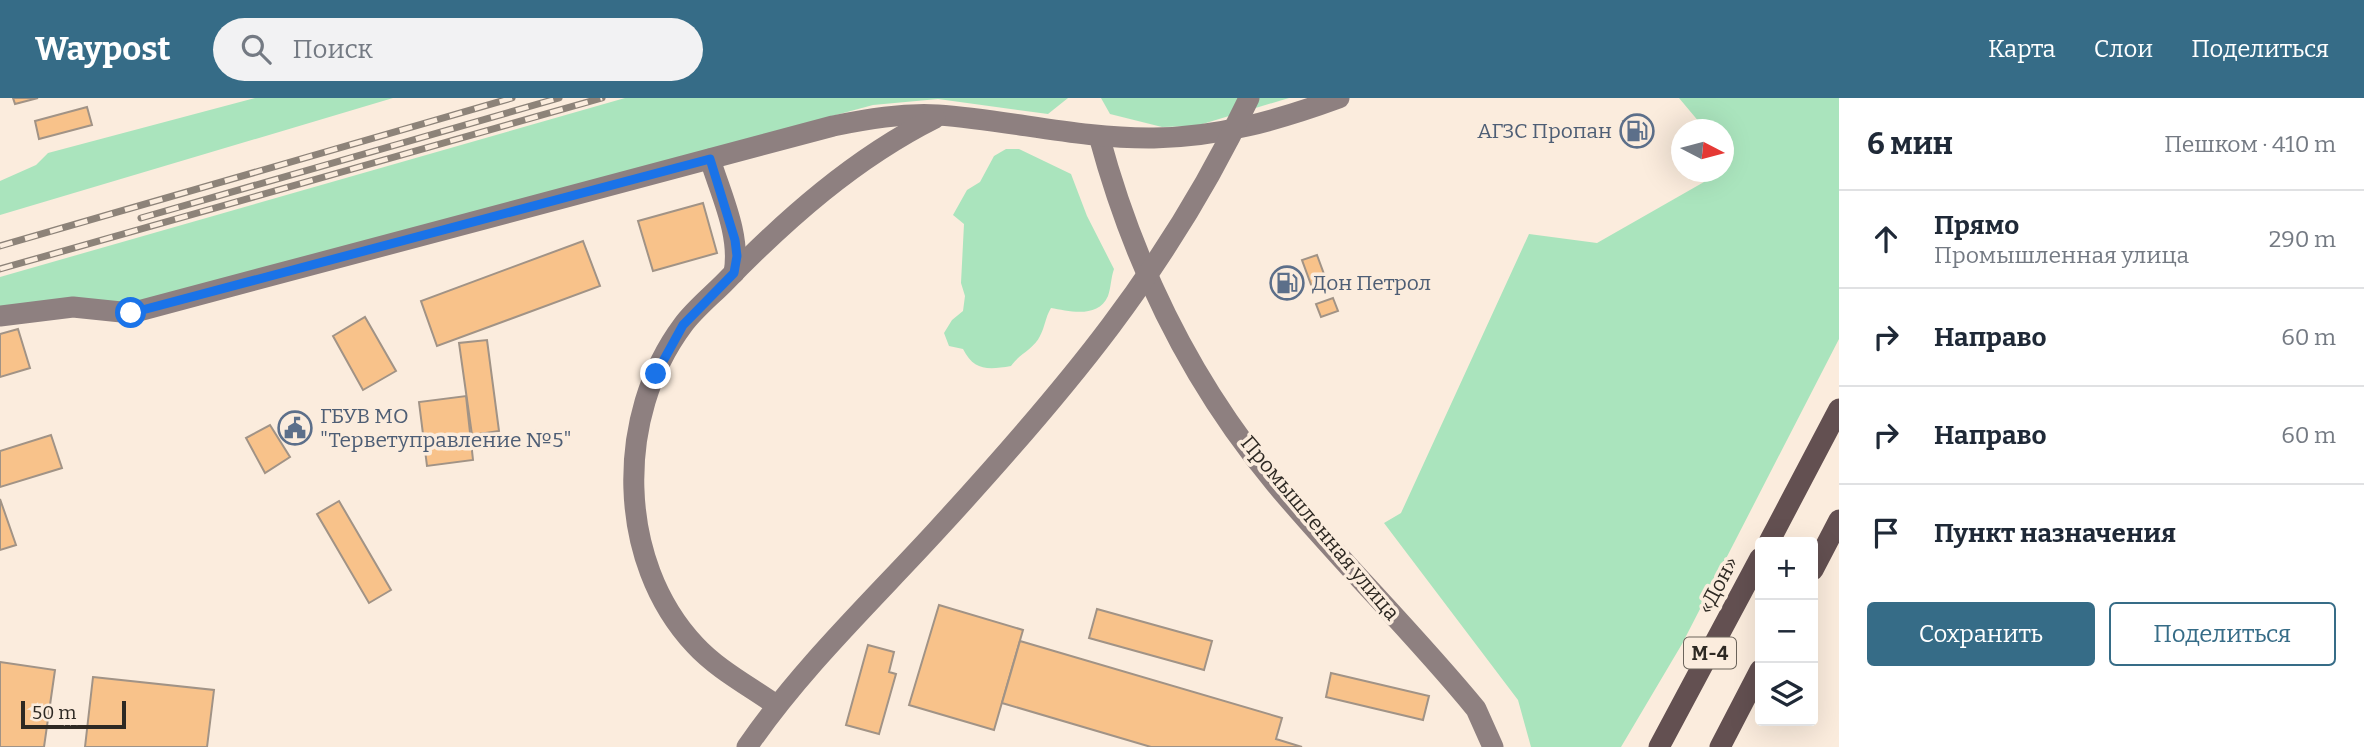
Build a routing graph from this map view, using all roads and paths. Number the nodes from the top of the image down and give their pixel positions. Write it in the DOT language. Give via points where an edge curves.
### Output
graph roads {
  1 [pos="1249,98"];
  2 [pos="1339,98"];
  3 [pos="940,115"];
  4 [pos="1099,136"];
  5 [pos="710,159"];
  6 [pos="734,273"];
  7 [pos="0,316"];
  8 [pos="1839,409"];
  9 [pos="1839,520"];
  10 [pos="1772,537"];
  11 [pos="1818,560"];
  12 [pos="1755,567"];
  13 [pos="1755,680"];
  14 [pos="776,705"];
  15 [pos="747,747"];
  16 [pos="1493,747"];
  17 [pos="1659,747"];
  18 [pos="1720,747"];
  1 -- 14 [label="street" via="1173,240 1097,347 946,521"];
  2 -- 4 [label="street" via="1281,119 1207,134"];
  3 -- 4 [label="street"];
  3 -- 5 [label="street" via="874,118"];
  3 -- 6 [label="street" via="866,157"];
  4 -- 16 [label="street, Промышленная улица" via="1143,267 1196,369 1274,482 1476,709"];
  5 -- 6 [label="street" via="735,240"];
  5 -- 7 [label="street" via="131,313 74,307"];
  6 -- 14 [label="street" via="683,325 656,374 641,418 634,499 639,537 653,580 671,614 694,645"];
  8 -- 10 [label="highway"];
  9 -- 11 [label="highway"];
  12 -- 17 [label="highway, «Дон» / М-4"];
  13 -- 18 [label="highway, М-4"];
  14 -- 15 [label="street"];
}
